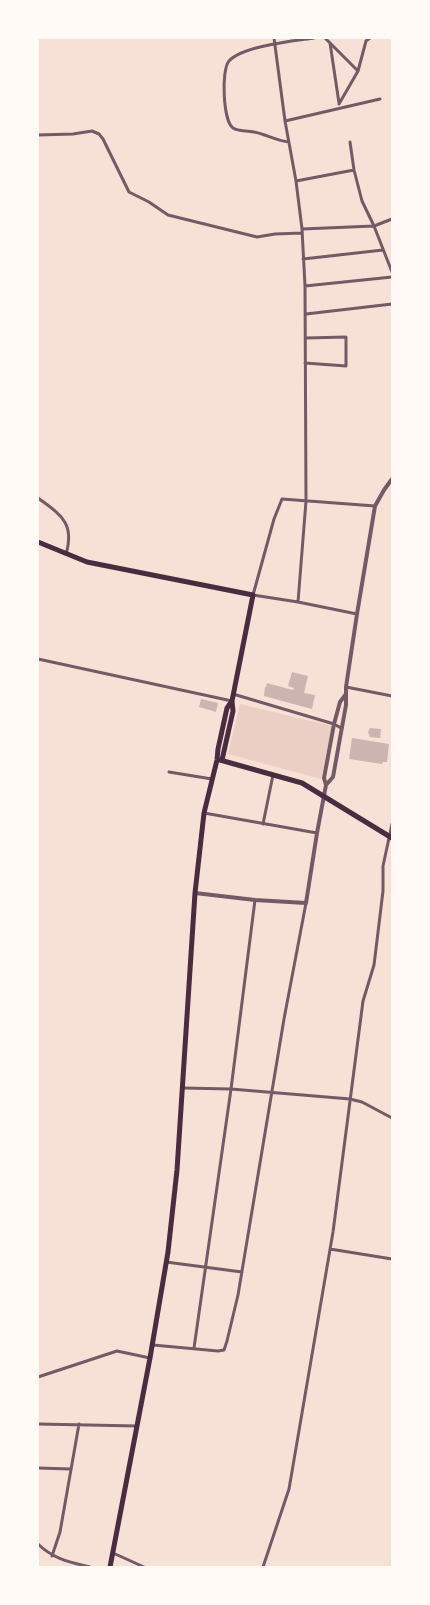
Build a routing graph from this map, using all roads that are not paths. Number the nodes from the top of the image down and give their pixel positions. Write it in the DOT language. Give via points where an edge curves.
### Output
graph roads {
  1 [pos="274,38"];
  2 [pos="314,38"];
  3 [pos="325,38"];
  4 [pos="370,38"];
  5 [pos="330,42"];
  6 [pos="275,44"];
  7 [pos="358,71"];
  8 [pos="380,99"];
  9 [pos="339,104"];
  10 [pos="340,109"];
  11 [pos="285,121"];
  12 [pos="38,135"];
  13 [pos="289,142"];
  14 [pos="350,142"];
  15 [pos="354,170"];
  16 [pos="296,181"];
  17 [pos="392,219"];
  18 [pos="374,226"];
  19 [pos="302,231"];
  20 [pos="383,250"];
  21 [pos="303,259"];
  22 [pos="392,272"];
  23 [pos="392,277"];
  24 [pos="305,286"];
  25 [pos="392,304"];
  26 [pos="306,314"];
  27 [pos="306,338"];
  28 [pos="305,363"];
  29 [pos="392,479"];
  30 [pos="38,498"];
  31 [pos="306,501"];
  32 [pos="375,506"];
  33 [pos="38,542"];
  34 [pos="66,554"];
  35 [pos="253,595"];
  36 [pos="298,602"];
  37 [pos="356,614"];
  38 [pos="38,659"];
  39 [pos="346,687"];
  40 [pos="233,694"];
  41 [pos="346,694"];
  42 [pos="392,696"];
  43 [pos="232,701"];
  44 [pos="334,724"];
  45 [pos="341,728"];
  46 [pos="220,760"];
  47 [pos="169,772"];
  48 [pos="273,775"];
  49 [pos="212,779"];
  50 [pos="326,785"];
  51 [pos="324,795"];
  52 [pos="204,813"];
  53 [pos="263,824"];
  54 [pos="392,824"];
  55 [pos="317,833"];
  56 [pos="391,837"];
  57 [pos="196,893"];
  58 [pos="255,900"];
  59 [pos="306,903"];
  60 [pos="183,1088"];
  61 [pos="231,1090"];
  62 [pos="272,1092"];
  63 [pos="350,1099"];
  64 [pos="392,1118"];
  65 [pos="330,1249"];
  66 [pos="392,1259"];
  67 [pos="166,1262"];
  68 [pos="206,1267"];
  69 [pos="242,1272"];
  70 [pos="152,1345"];
  71 [pos="194,1348"];
  72 [pos="150,1358"];
  73 [pos="38,1377"];
  74 [pos="38,1424"];
  75 [pos="79,1424"];
  76 [pos="137,1426"];
  77 [pos="38,1468"];
  78 [pos="71,1469"];
  79 [pos="38,1544"];
  80 [pos="113,1553"];
  81 [pos="52,1556"];
  82 [pos="90,1567"];
  83 [pos="110,1567"];
  84 [pos="144,1567"];
  85 [pos="263,1567"];
  1 -- 6 [label="street"];
  2 -- 6 [label="street"];
  3 -- 5 [label="street"];
  4 -- 7 [label="street" via="366,41"];
  5 -- 7 [label="street"];
  5 -- 9 [label="street"];
  6 -- 11 [label="street"];
  6 -- 13 [label="street" via="247,50 229,60 224,86 228,122 232,128 238,130"];
  7 -- 9 [label="street"];
  8 -- 10 [label="street"];
  9 -- 10 [label="street"];
  10 -- 11 [label="street"];
  11 -- 13 [label="street"];
  12 -- 19 [label="street" via="92,131 99,134 129,192 168,214 257,237"];
  13 -- 16 [label="street"];
  14 -- 15 [label="street"];
  15 -- 16 [label="street"];
  15 -- 18 [label="street" via="362,201"];
  16 -- 19 [label="street"];
  17 -- 18 [label="street"];
  18 -- 19 [label="street"];
  18 -- 20 [label="street"];
  19 -- 21 [label="street"];
  20 -- 21 [label="street"];
  20 -- 22 [label="street"];
  21 -- 24 [label="street"];
  23 -- 24 [label="street"];
  24 -- 26 [label="street"];
  25 -- 26 [label="street"];
  26 -- 27 [label="street"];
  27 -- 28 [label="street"];
  27 -- 28 [label="street" via="346,337 346,366"];
  28 -- 31 [label="street"];
  29 -- 32 [label="street"];
  30 -- 34 [label="street" via="54,510 68,528"];
  31 -- 32 [label="street"];
  31 -- 35 [label="street" via="285,498 280,502"];
  31 -- 36 [label="street"];
  32 -- 37 [label="street"];
  33 -- 34 [label="main road"];
  34 -- 35 [label="main road" via="87,562"];
  35 -- 36 [label="street"];
  35 -- 40 [label="main road"];
  36 -- 37 [label="street"];
  37 -- 39 [label="street"];
  38 -- 43 [label="street"];
  39 -- 41 [label="street"];
  39 -- 42 [label="street"];
  40 -- 43 [label="main road"];
  40 -- 44 [label="street"];
  41 -- 44 [label="street" via="340,702"];
  41 -- 45 [label="street"];
  43 -- 46 [label="main road" via="227,708 218,750"];
  44 -- 45 [label="street"];
  44 -- 50 [label="street" via="324,778"];
  45 -- 50 [label="street" via="333,777"];
  46 -- 48 [label="main road"];
  46 -- 49 [label="main road"];
  47 -- 49 [label="street"];
  48 -- 51 [label="main road" via="302,783"];
  48 -- 53 [label="street"];
  49 -- 52 [label="main road"];
  50 -- 51 [label="street"];
  51 -- 55 [label="street"];
  51 -- 56 [label="main road"];
  52 -- 53 [label="street"];
  52 -- 57 [label="main road"];
  53 -- 55 [label="street"];
  54 -- 56 [label="street"];
  55 -- 59 [label="street"];
  56 -- 63 [label="street" via="383,866 383,891 374,965 363,1001"];
  57 -- 58 [label="street"];
  57 -- 60 [label="main road"];
  58 -- 59 [label="street"];
  58 -- 61 [label="street"];
  59 -- 62 [label="street"];
  60 -- 61 [label="street"];
  60 -- 67 [label="main road" via="177,1170"];
  61 -- 62 [label="street"];
  61 -- 68 [label="street"];
  62 -- 63 [label="street"];
  62 -- 69 [label="street"];
  63 -- 64 [label="street" via="362,1102"];
  63 -- 65 [label="street"];
  65 -- 66 [label="street"];
  65 -- 85 [label="street" via="289,1489"];
  67 -- 68 [label="street"];
  67 -- 70 [label="main road"];
  68 -- 69 [label="street"];
  68 -- 71 [label="street"];
  69 -- 71 [label="street" via="224,1350"];
  70 -- 71 [label="street"];
  70 -- 72 [label="main road"];
  72 -- 73 [label="street" via="117,1351"];
  72 -- 76 [label="main road"];
  74 -- 75 [label="street"];
  75 -- 76 [label="street"];
  75 -- 78 [label="street"];
  76 -- 80 [label="main road"];
  77 -- 78 [label="street"];
  78 -- 81 [label="street" via="60,1532"];
  79 -- 81 [label="street"];
  80 -- 83 [label="main road"];
  80 -- 84 [label="street"];
  81 -- 82 [label="street"];
}
